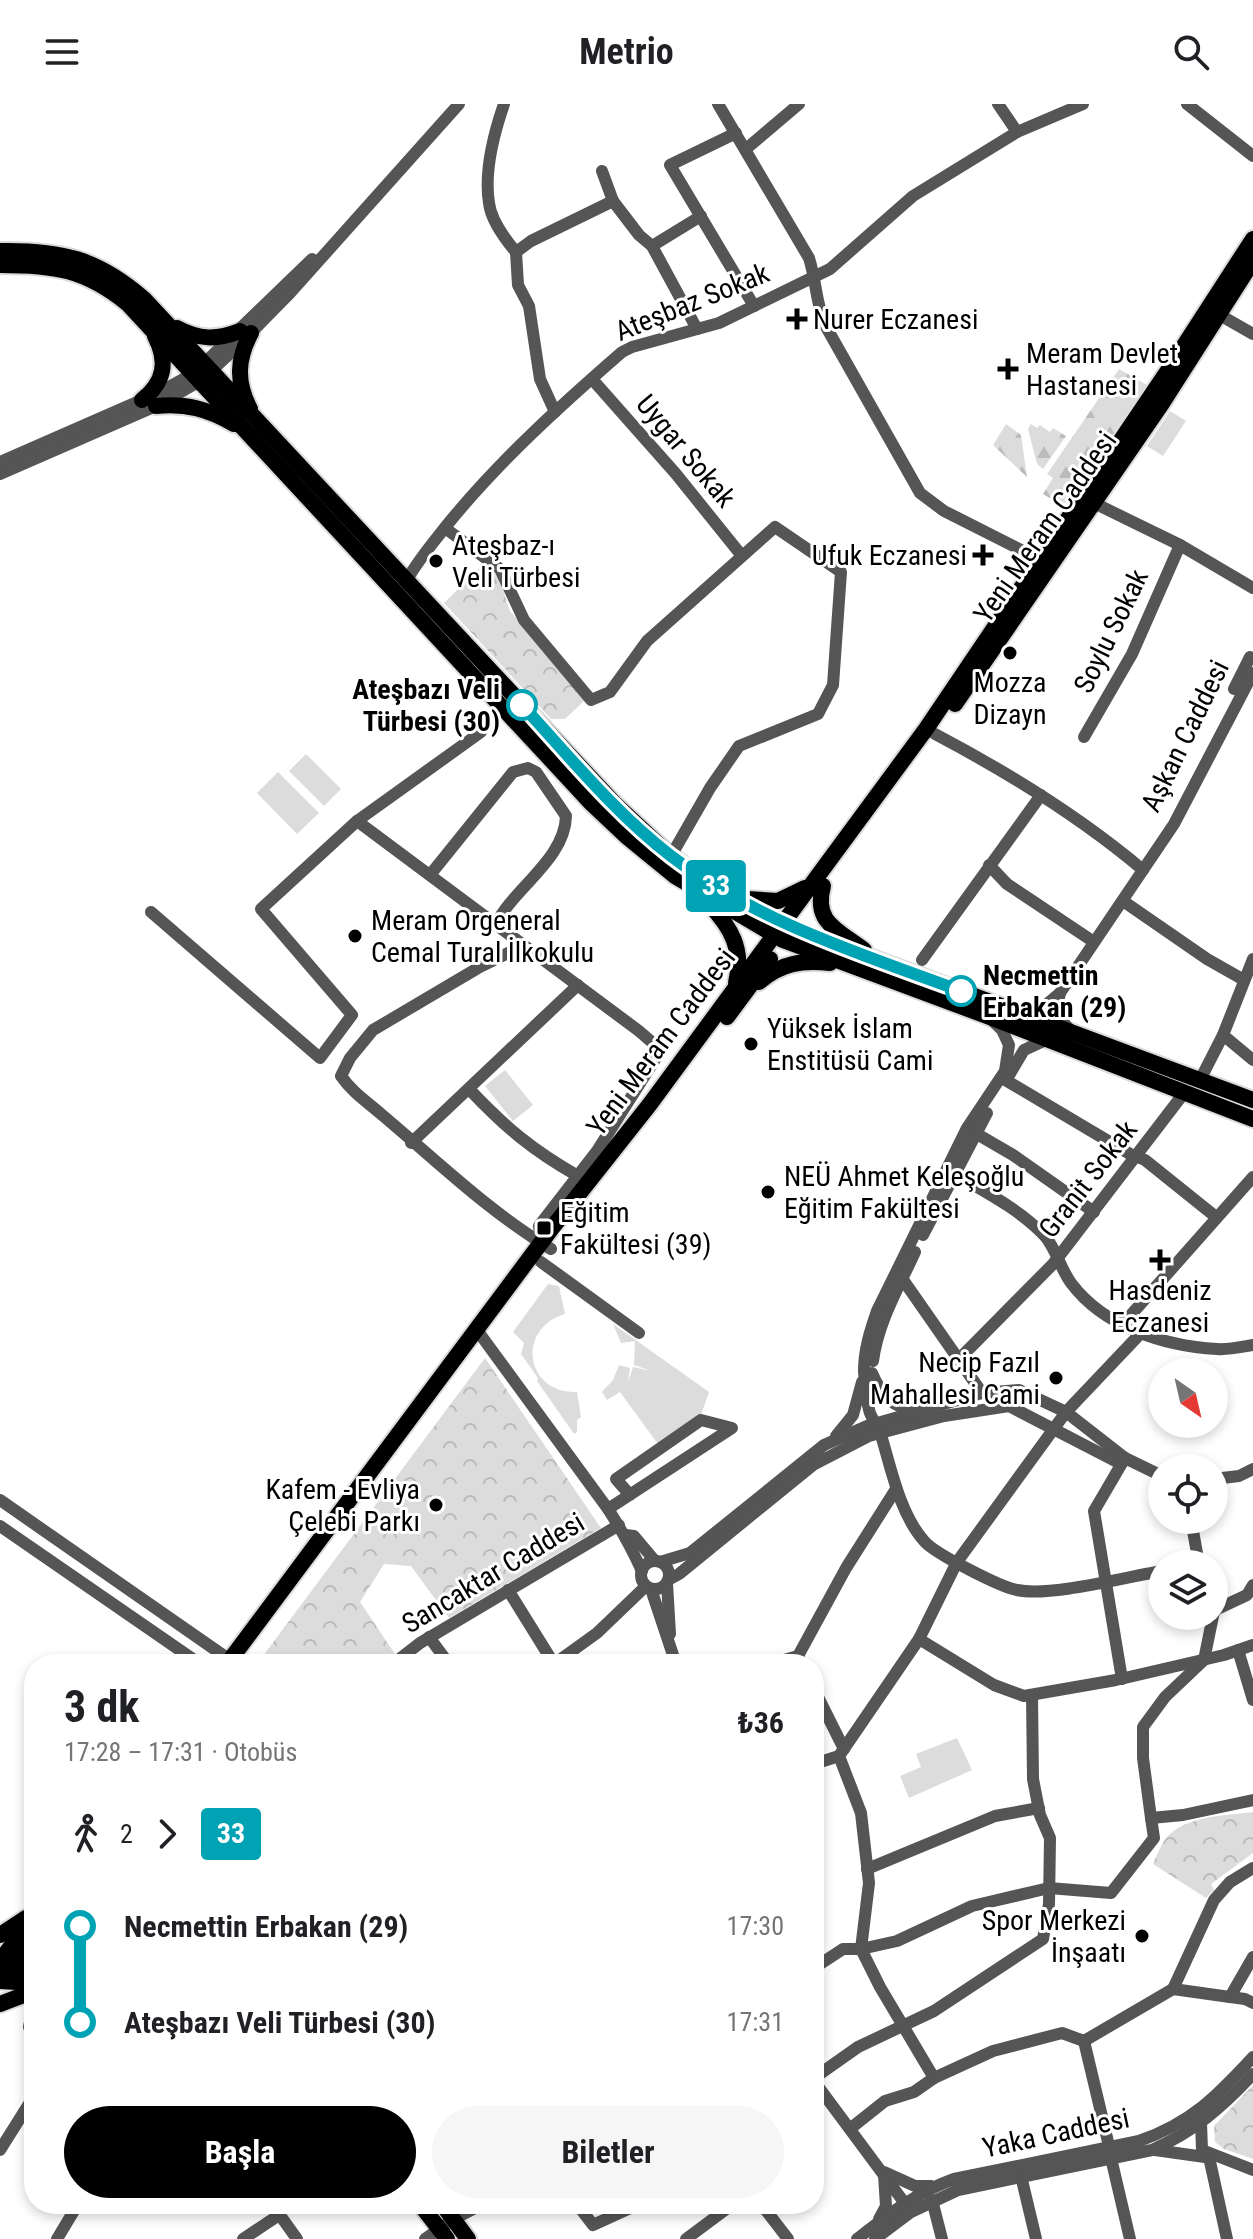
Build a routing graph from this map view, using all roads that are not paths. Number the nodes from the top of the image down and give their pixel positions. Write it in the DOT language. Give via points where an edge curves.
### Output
graph roads {
  1 [pos="459,104"];
  2 [pos="504,104"];
  3 [pos="718,104"];
  4 [pos="799,104"];
  5 [pos="998,104"];
  6 [pos="1083,104"];
  7 [pos="1187,104"];
  8 [pos="1017,132"];
  9 [pos="736,133"];
  10 [pos="746,149"];
  11 [pos="1253,156"];
  12 [pos="602,171"];
  13 [pos="613,201"];
  14 [pos="701,216"];
  15 [pos="1253,239"];
  16 [pos="652,246"];
  17 [pos="0,251"];
  18 [pos="516,252"];
  19 [pos="1253,261"];
  20 [pos="0,265"];
  21 [pos="815,276"];
  22 [pos="754,306"];
  23 [pos="1218,314"];
  24 [pos="140,315"];
  25 [pos="164,320"];
  26 [pos="697,329"];
  27 [pos="246,332"];
  28 [pos="1253,334"];
  29 [pos="202,373"];
  30 [pos="592,379"];
  31 [pos="149,403"];
  32 [pos="555,412"];
  33 [pos="253,428"];
  34 [pos="0,462"];
  35 [pos="0,474"];
  36 [pos="1092,502"];
  37 [pos="445,528"];
  38 [pos="1180,545"];
  39 [pos="742,556"];
  40 [pos="1039,559"];
  41 [pos="407,580"];
  42 [pos="1253,588"];
  43 [pos="1252,657"];
  44 [pos="1253,673"];
  45 [pos="481,732"];
  46 [pos="935,734"];
  47 [pos="1084,737"];
  48 [pos="1041,795"];
  49 [pos="357,821"];
  50 [pos="1164,836"];
  51 [pos="671,856"];
  52 [pos="989,865"];
  53 [pos="1143,870"];
  54 [pos="430,875"];
  55 [pos="819,882"];
  56 [pos="694,889"];
  57 [pos="733,896"];
  58 [pos="1123,901"];
  59 [pos="151,912"];
  60 [pos="496,924"];
  61 [pos="783,932"];
  62 [pos="1094,942"];
  63 [pos="524,945"];
  64 [pos="874,959"];
  65 [pos="1253,959"];
  66 [pos="922,960"];
  67 [pos="845,963"];
  68 [pos="1244,980"];
  69 [pos="578,985"];
  70 [pos="738,993"];
  71 [pos="1060,993"];
  72 [pos="1023,1015"];
  73 [pos="987,1016"];
  74 [pos="1072,1032"];
  75 [pos="1223,1035"];
  76 [pos="1048,1039"];
  77 [pos="1253,1060"];
  78 [pos="1004,1080"];
  79 [pos="1200,1080"];
  80 [pos="469,1089"];
  81 [pos="1184,1093"];
  82 [pos="1253,1100"];
  83 [pos="1253,1119"];
  84 [pos="971,1130"];
  85 [pos="411,1143"];
  86 [pos="1137,1157"];
  87 [pos="951,1171"];
  88 [pos="578,1176"];
  89 [pos="1253,1177"];
  90 [pos="1094,1212"];
  91 [pos="1216,1217"];
  92 [pos="544,1252"];
  93 [pos="1057,1259"];
  94 [pos="900,1275"];
  95 [pos="1122,1325"];
  96 [pos="639,1333"];
  97 [pos="1140,1334"];
  98 [pos="480,1335"];
  99 [pos="1253,1345"];
  100 [pos="959,1359"];
  101 [pos="868,1372"];
  102 [pos="982,1393"];
  103 [pos="925,1409"];
  104 [pos="1066,1412"];
  105 [pos="879,1428"];
  106 [pos="1054,1429"];
  107 [pos="824,1445"];
  108 [pos="1123,1461"];
  109 [pos="1253,1469"];
  110 [pos="1148,1471"];
  111 [pos="1228,1477"];
  112 [pos="896,1489"];
  113 [pos="630,1495"];
  114 [pos="0,1500"];
  115 [pos="608,1509"];
  116 [pos="0,1526"];
  117 [pos="622,1530"];
  118 [pos="658,1561"];
  119 [pos="957,1562"];
  120 [pos="642,1571"];
  121 [pos="1148,1573"];
  122 [pos="1106,1580"];
  123 [pos="668,1581"];
  124 [pos="1253,1585"];
  125 [pos="648,1587"];
  126 [pos="508,1590"];
  127 [pos="1228,1605"];
  128 [pos="1210,1630"];
  129 [pos="429,1637"];
  130 [pos="669,1637"];
  131 [pos="919,1639"];
  132 [pos="1253,1645"];
  133 [pos="1238,1650"];
  134 [pos="186,1654"];
  135 [pos="219,1654"];
  136 [pos="239,1654"];
  137 [pos="406,1654"];
  138 [pos="442,1654"];
  139 [pos="548,1654"];
  140 [pos="568,1654"];
  141 [pos="673,1654"];
  142 [pos="803,1654"];
  143 [pos="1204,1660"];
  144 [pos="1122,1679"];
  145 [pos="1032,1695"];
  146 [pos="1253,1700"];
  147 [pos="824,1712"];
  148 [pos="841,1752"];
  149 [pos="824,1760"];
  150 [pos="1253,1800"];
  151 [pos="1039,1808"];
  152 [pos="1151,1818"];
  153 [pos="1253,1868"];
  154 [pos="867,1869"];
  155 [pos="1049,1888"];
  156 [pos="24,1920"];
  157 [pos="24,1932"];
  158 [pos="0,1935"];
  159 [pos="24,1946"];
  160 [pos="861,1949"];
  161 [pos="1253,1957"];
  162 [pos="824,1961"];
  163 [pos="24,1969"];
  164 [pos="2,1971"];
  165 [pos="24,1979"];
  166 [pos="1173,1989"];
  167 [pos="24,1995"];
  168 [pos="1230,1997"];
  169 [pos="1253,2003"];
  170 [pos="0,2004"];
  171 [pos="905,2027"];
  172 [pos="1084,2041"];
  173 [pos="1253,2057"];
  174 [pos="824,2072"];
  175 [pos="1253,2074"];
  176 [pos="934,2078"];
  177 [pos="824,2093"];
  178 [pos="24,2112"];
  179 [pos="1201,2123"];
  180 [pos="851,2128"];
  181 [pos="0,2150"];
  182 [pos="1152,2150"];
  183 [pos="1110,2152"];
  184 [pos="1209,2157"];
  185 [pos="1226,2160"];
  186 [pos="1253,2170"];
  187 [pos="884,2172"];
  188 [pos="1021,2176"];
  189 [pos="934,2186"];
  190 [pos="932,2200"];
  191 [pos="908,2207"];
  192 [pos="72,2214"];
  193 [pos="271,2214"];
  194 [pos="279,2214"];
  195 [pos="428,2214"];
  196 [pos="450,2214"];
  197 [pos="464,2214"];
  198 [pos="585,2214"];
  199 [pos="617,2214"];
  200 [pos="720,2214"];
  201 [pos="769,2214"];
  202 [pos="454,2219"];
  203 [pos="875,2232"];
  204 [pos="443,2234"];
  205 [pos="57,2239"];
  206 [pos="243,2239"];
  207 [pos="297,2239"];
  208 [pos="425,2239"];
  209 [pos="468,2239"];
  210 [pos="686,2239"];
  211 [pos="788,2239"];
  212 [pos="857,2239"];
  213 [pos="942,2239"];
  214 [pos="1036,2239"];
  215 [pos="1130,2239"];
  216 [pos="1227,2239"];
  1 -- 27 [label="street" via="306,275"];
  2 -- 18 [label="street" via="496,127 489,205"];
  3 -- 9 [label="street"];
  4 -- 10 [label="street"];
  5 -- 8 [label="street"];
  6 -- 8 [label="street, Ateşbaz Sokak"];
  7 -- 11 [label="street"];
  8 -- 21 [label="street, Ateşbaz Sokak" via="913,196 830,269"];
  9 -- 10 [label="street"];
  9 -- 14 [label="street" via="670,165"];
  10 -- 21 [label="street"];
  12 -- 13 [label="street"];
  13 -- 16 [label="street"];
  13 -- 18 [label="street"];
  14 -- 16 [label="street"];
  14 -- 22 [label="street"];
  15 -- 40 [label="main road, Yeni Meram Caddesi"];
  16 -- 26 [label="street"];
  17 -- 25 [label="main road" via="49,252 97,266 128,285"];
  18 -- 32 [label="street" via="518,285 529,306 540,379"];
  19 -- 23 [label="main road, Yeni Meram Caddesi"];
  20 -- 24 [label="main road" via="42,265 84,275"];
  21 -- 22 [label="street, Ateşbaz Sokak"];
  21 -- 40 [label="street" via="825,325 924,499"];
  22 -- 26 [label="street, Ateşbaz Sokak"];
  23 -- 28 [label="street"];
  23 -- 36 [label="main road, Yeni Meram Caddesi"];
  24 -- 29 [label="main road"];
  24 -- 31 [label="main road" via="164,364"];
  25 -- 27 [label="main road" via="197,337"];
  25 -- 29 [label="main road"];
  26 -- 30 [label="street, Ateşbaz Sokak" via="632,347"];
  27 -- 29 [label="street"];
  27 -- 33 [label="main road" via="239,380"];
  29 -- 31 [label="street"];
  29 -- 33 [label="main road"];
  30 -- 32 [label="street, Ateşbaz Sokak"];
  30 -- 39 [label="street, Uygar Sokak"];
  31 -- 33 [label="main road" via="201,408"];
  31 -- 34 [label="street"];
  31 -- 35 [label="street"];
  32 -- 37 [label="street, Ateşbaz Sokak"];
  33 -- 41 [label="main road"];
  33 -- 56 [label="main road" via="592,804"];
  36 -- 38 [label="street"];
  36 -- 46 [label="main road, Yeni Meram Caddesi"];
  37 -- 39 [label="street" via="500,569 524,620 591,700 610,692 647,641"];
  37 -- 41 [label="street, Ateşbaz Sokak"];
  38 -- 42 [label="street"];
  38 -- 47 [label="street, Soylu Sokak" via="1132,654"];
  39 -- 51 [label="street" via="775,527 841,572 833,685 818,714 739,746"];
  40 -- 55 [label="main road, Yeni Meram Caddesi"];
  41 -- 51 [label="main road" via="596,785"];
  43 -- 50 [label="street, Aşkan Caddesi"];
  44 -- 50 [label="street, Aşkan Caddesi"];
  45 -- 49 [label="street"];
  46 -- 48 [label="street"];
  46 -- 55 [label="main road, Yeni Meram Caddesi"];
  48 -- 52 [label="street"];
  48 -- 53 [label="street"];
  49 -- 54 [label="street"];
  49 -- 59 [label="street" via="261,909 352,1015 320,1058"];
  50 -- 53 [label="street, Aşkan Caddesi"];
  51 -- 57 [label="main road"];
  52 -- 62 [label="street" via="1007,884"];
  52 -- 66 [label="street"];
  53 -- 58 [label="street, Aşkan Caddesi"];
  54 -- 60 [label="street"];
  54 -- 60 [label="street" via="513,772 536,772 566,823 549,857"];
  55 -- 57 [label="main road" via="778,901"];
  55 -- 61 [label="main road, Yeni Meram Caddesi"];
  55 -- 64 [label="main road" via="819,907 827,922"];
  56 -- 61 [label="main road"];
  56 -- 70 [label="main road" via="734,936"];
  57 -- 61 [label="main road"];
  58 -- 62 [label="street, Aşkan Caddesi"];
  58 -- 68 [label="street"];
  60 -- 63 [label="street"];
  61 -- 64 [label="main road"];
  61 -- 67 [label="main road"];
  61 -- 70 [label="main road, Yeni Meram Caddesi"];
  62 -- 71 [label="street, Aşkan Caddesi"];
  63 -- 69 [label="street"];
  63 -- 85 [label="street" via="373,1030 350,1058 341,1076 354,1094"];
  64 -- 72 [label="main road"];
  65 -- 68 [label="street"];
  67 -- 70 [label="main road" via="804,961 786,966"];
  67 -- 73 [label="main road"];
  68 -- 75 [label="street"];
  69 -- 80 [label="street"];
  69 -- 88 [label="street" via="661,1050"];
  70 -- 92 [label="main road, Yeni Meram Caddesi"];
  71 -- 72 [label="street" via="1041,1009"];
  71 -- 74 [label="street" via="1060,1017"];
  72 -- 74 [label="main road"];
  73 -- 76 [label="main road"];
  73 -- 78 [label="street" via="1009,1045"];
  74 -- 79 [label="main road"];
  75 -- 77 [label="street"];
  75 -- 79 [label="street"];
  76 -- 78 [label="street" via="1024,1050"];
  76 -- 81 [label="main road"];
  78 -- 84 [label="street"];
  78 -- 86 [label="street"];
  79 -- 82 [label="main road"];
  80 -- 85 [label="street"];
  80 -- 88 [label="street" via="538,1154"];
  81 -- 83 [label="main road"];
  81 -- 86 [label="street, Granit Sokak"];
  84 -- 87 [label="street"];
  84 -- 90 [label="street"];
  85 -- 92 [label="street"];
  86 -- 90 [label="street, Granit Sokak"];
  86 -- 91 [label="street"];
  87 -- 93 [label="street" via="1022,1215 1047,1238"];
  87 -- 94 [label="street"];
  88 -- 92 [label="street" via="539,1226"];
  89 -- 91 [label="street"];
  90 -- 93 [label="street, Granit Sokak"];
  91 -- 95 [label="street"];
  92 -- 96 [label="street"];
  92 -- 98 [label="main road, Yeni Meram Caddesi"];
  93 -- 95 [label="street" via="1071,1284"];
  93 -- 100 [label="street, Granit Sokak"];
  94 -- 100 [label="street"];
  94 -- 101 [label="street" via="867,1339"];
  95 -- 97 [label="street"];
  97 -- 99 [label="street" via="1218,1349"];
  97 -- 104 [label="street"];
  98 -- 115 [label="street"];
  98 -- 136 [label="main road, Yeni Meram Caddesi"];
  100 -- 102 [label="street"];
  101 -- 103 [label="street" via="892,1403"];
  101 -- 105 [label="street"];
  101 -- 107 [label="street" via="853,1415"];
  102 -- 103 [label="street"];
  102 -- 104 [label="street" via="1019,1390"];
  103 -- 105 [label="street"];
  104 -- 106 [label="street"];
  104 -- 108 [label="street"];
  105 -- 106 [label="street" via="1009,1406"];
  105 -- 107 [label="street"];
  105 -- 112 [label="street"];
  105 -- 123 [label="street" via="813,1465"];
  106 -- 108 [label="street"];
  106 -- 119 [label="street"];
  107 -- 118 [label="street" via="690,1553"];
  108 -- 110 [label="street"];
  108 -- 122 [label="street" via="1094,1511"];
  109 -- 111 [label="street"];
  112 -- 119 [label="street" via="925,1542"];
  112 -- 142 [label="street" via="846,1568"];
  113 -- 113 [label="street" via="681,1461 732,1428 701,1420 616,1479"];
  113 -- 115 [label="street"];
  114 -- 135 [label="street"];
  115 -- 117 [label="street"];
  116 -- 134 [label="street"];
  117 -- 118 [label="street"];
  117 -- 120 [label="street"];
  117 -- 126 [label="street, Sancaktar Caddesi"];
  118 -- 120 [label="street"];
  118 -- 123 [label="street" via="668,1569"];
  119 -- 122 [label="street" via="1016,1590"];
  119 -- 131 [label="street"];
  120 -- 125 [label="street"];
  121 -- 122 [label="street"];
  122 -- 144 [label="street"];
  123 -- 125 [label="street" via="660,1588"];
  123 -- 130 [label="street"];
  124 -- 127 [label="street" via="1247,1595"];
  125 -- 130 [label="street"];
  125 -- 140 [label="street"];
  126 -- 129 [label="street, Sancaktar Caddesi"];
  126 -- 139 [label="street"];
  128 -- 143 [label="street"];
  129 -- 137 [label="street, Sancaktar Caddesi"];
  129 -- 138 [label="street"];
  130 -- 141 [label="street"];
  131 -- 145 [label="street" via="994,1685"];
  131 -- 148 [label="street"];
  132 -- 133 [label="street"];
  133 -- 143 [label="street"];
  133 -- 146 [label="street"];
  143 -- 144 [label="street"];
  143 -- 152 [label="street" via="1143,1727"];
  144 -- 145 [label="street"];
  145 -- 151 [label="street" via="1033,1779"];
  147 -- 148 [label="street"];
  148 -- 149 [label="street"];
  148 -- 154 [label="street" via="861,1813"];
  150 -- 152 [label="street"];
  151 -- 154 [label="street" via="995,1816"];
  151 -- 155 [label="street" via="1050,1838"];
  152 -- 155 [label="street" via="1154,1838 1111,1893"];
  153 -- 166 [label="street" via="1214,1900"];
  154 -- 160 [label="street"];
  155 -- 160 [label="street" via="972,1906 897,1941"];
  155 -- 171 [label="street" via="1043,1939"];
  156 -- 158 [label="main road"];
  157 -- 164 [label="main road"];
  159 -- 164 [label="main road"];
  160 -- 162 [label="street" via="843,1949"];
  160 -- 171 [label="street"];
  161 -- 168 [label="street"];
  163 -- 164 [label="main road"];
  164 -- 165 [label="main road"];
  166 -- 168 [label="street"];
  166 -- 172 [label="street"];
  167 -- 170 [label="main road"];
  168 -- 169 [label="street"];
  171 -- 174 [label="street" via="858,2047"];
  171 -- 176 [label="street"];
  172 -- 176 [label="street" via="1062,2033 993,2051"];
  172 -- 183 [label="street"];
  173 -- 183 [label="street, Yaka Caddesi" via="1202,2110"];
  175 -- 179 [label="street, Yaka Caddesi"];
  176 -- 180 [label="street" via="914,2092 885,2101"];
  177 -- 180 [label="street"];
  178 -- 181 [label="street"];
  179 -- 182 [label="street, Yaka Caddesi"];
  179 -- 185 [label="street" via="1202,2150"];
  180 -- 187 [label="street"];
  182 -- 183 [label="street, Yaka Caddesi"];
  182 -- 184 [label="street"];
  183 -- 188 [label="street, Yaka Caddesi"];
  183 -- 189 [label="street, Yaka Caddesi"];
  183 -- 215 [label="street"];
  184 -- 185 [label="street"];
  184 -- 216 [label="street"];
  185 -- 186 [label="street"];
  187 -- 189 [label="street" via="915,2186"];
  187 -- 191 [label="street"];
  187 -- 203 [label="street" via="886,2206"];
  188 -- 190 [label="street, Yaka Caddesi"];
  188 -- 214 [label="street"];
  189 -- 191 [label="street, Yaka Caddesi"];
  190 -- 191 [label="street, Yaka Caddesi"];
  190 -- 213 [label="street"];
  191 -- 203 [label="street, Yaka Caddesi"];
  192 -- 205 [label="street"];
  193 -- 206 [label="street"];
  194 -- 207 [label="street"];
  195 -- 204 [label="main road"];
  196 -- 202 [label="main road"];
  197 -- 202 [label="street"];
  198 -- 199 [label="street" via="593,2225"];
  200 -- 210 [label="street"];
  201 -- 211 [label="street"];
  202 -- 204 [label="street"];
  202 -- 209 [label="main road"];
  203 -- 212 [label="street, Yaka Caddesi"];
  204 -- 208 [label="street"];
}
